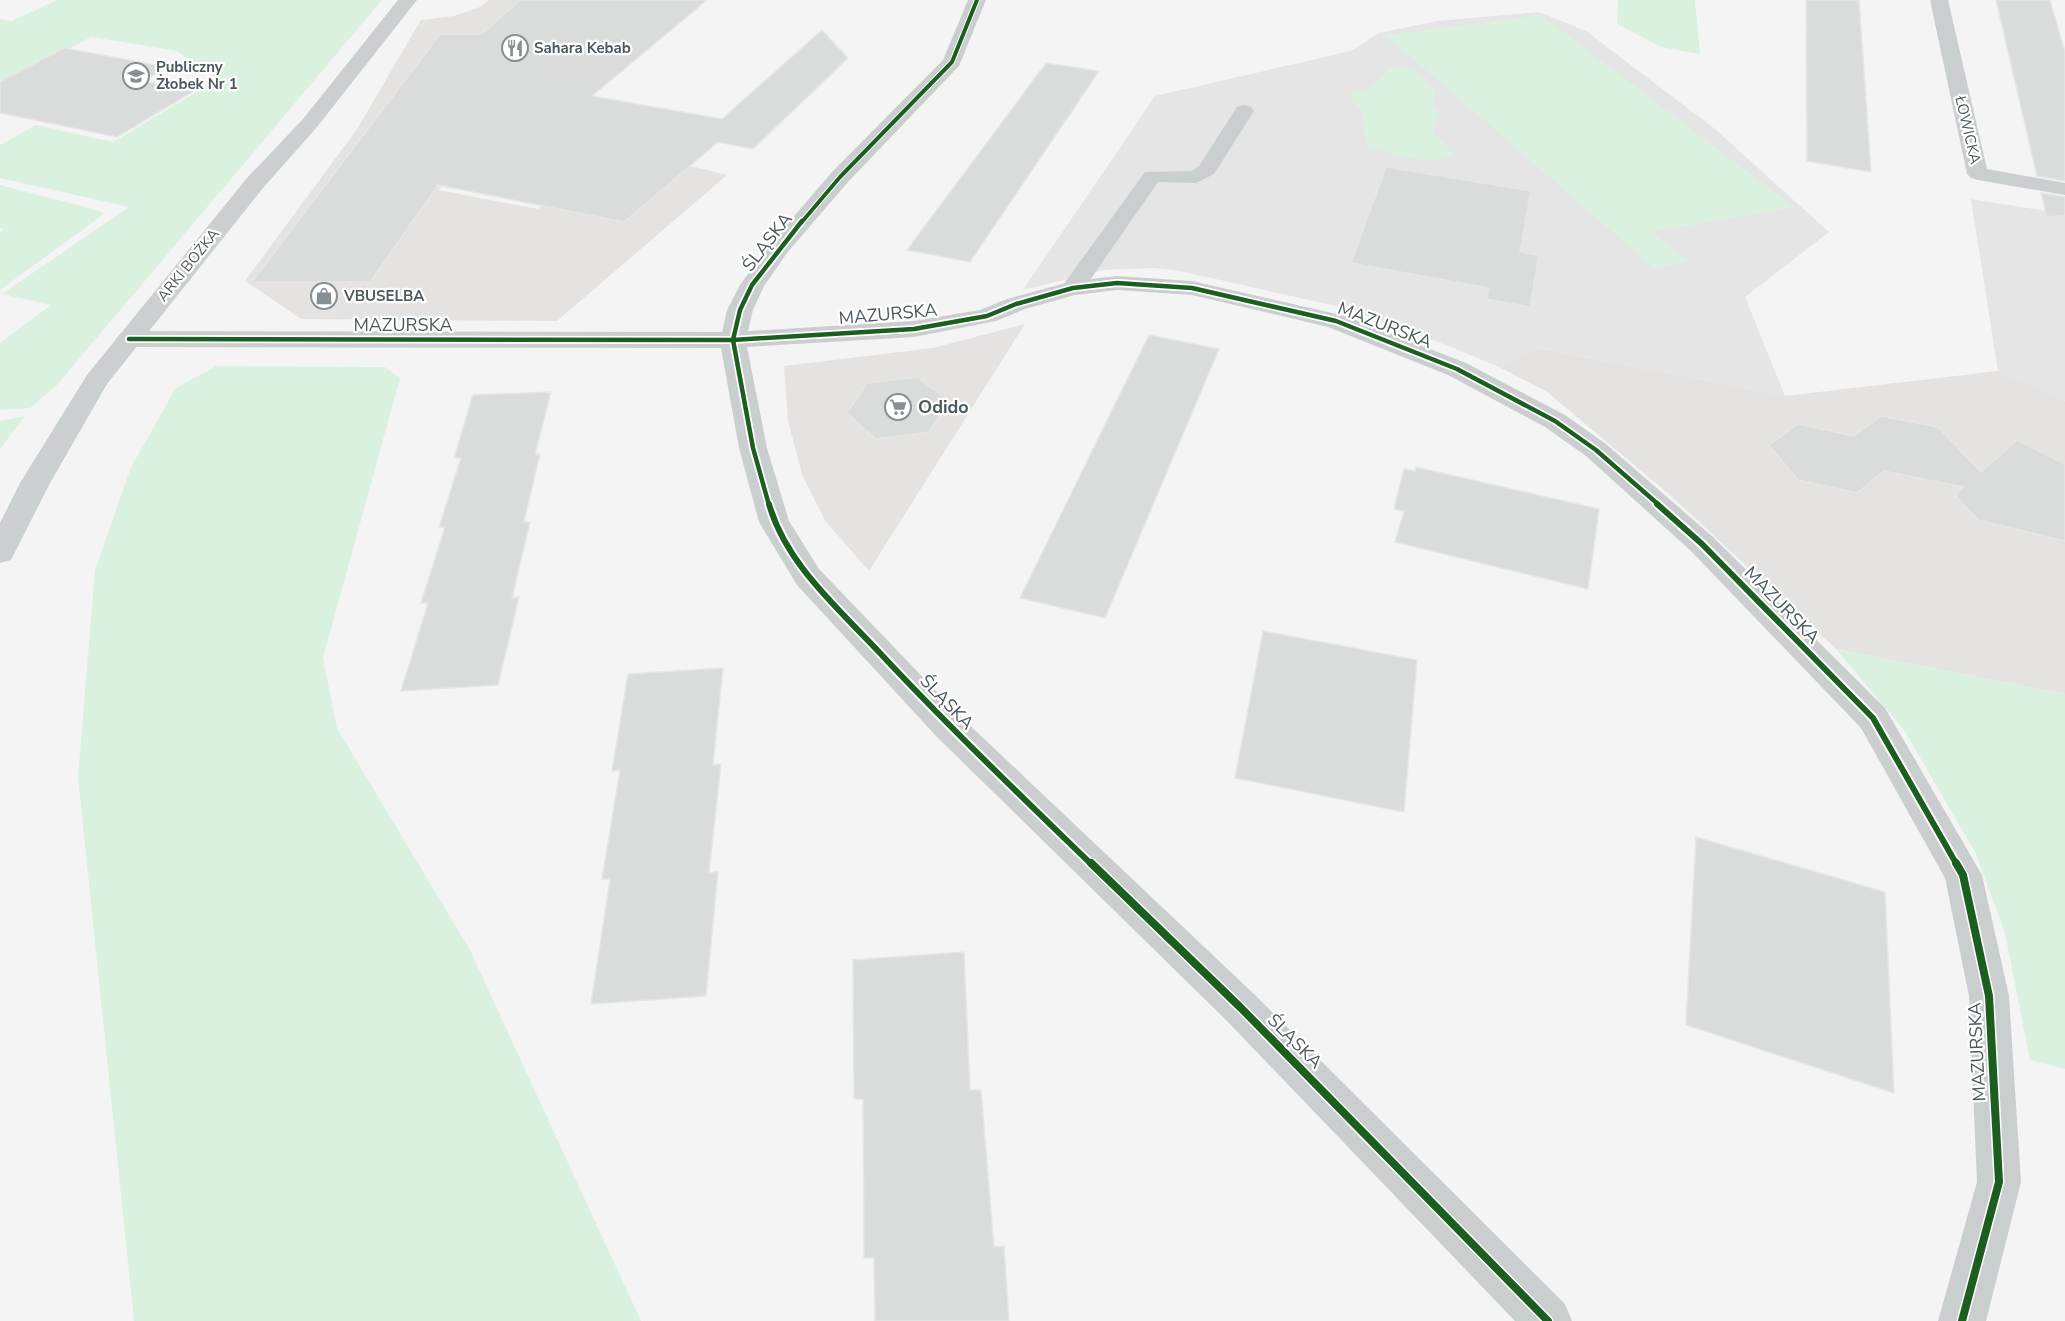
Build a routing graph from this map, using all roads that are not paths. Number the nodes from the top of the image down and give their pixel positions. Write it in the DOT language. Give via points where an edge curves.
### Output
graph roads {
  1 [pos="408,0"];
  2 [pos="976,0"];
  3 [pos="1939,0"];
  4 [pos="1244,111"];
  5 [pos="2065,189"];
  6 [pos="1073,288"];
  7 [pos="129,339"];
  8 [pos="733,340"];
  9 [pos="0,552"];
  10 [pos="1548,1321"];
  11 [pos="1962,1321"];
  1 -- 7 [label="street, ARKI BOŻKA"];
  2 -- 8 [label="street, ŚLĄSKA" via="952,62 840,177 779,248 752,285 740,310"];
  3 -- 5 [label="lane, ŁOWICKA" via="1978,174"];
  4 -- 6 [label="lane" via="1208,170 1196,177 1152,176"];
  6 -- 8 [label="street, MAZURSKA" via="987,316 914,329"];
  6 -- 11 [label="street, MAZURSKA" via="1117,283 1192,288 1336,321 1457,369 1525,404 1596,450 1702,544 1872,718 1963,875 1989,996 1999,1182"];
  7 -- 8 [label="street, MAZURSKA"];
  7 -- 9 [label="street, ARKI BOŻKA" via="96,381 35,483"];
  8 -- 10 [label="street, ŚLĄSKA" via="753,448 774,522 808,578 948,726 1241,1008"];
}
